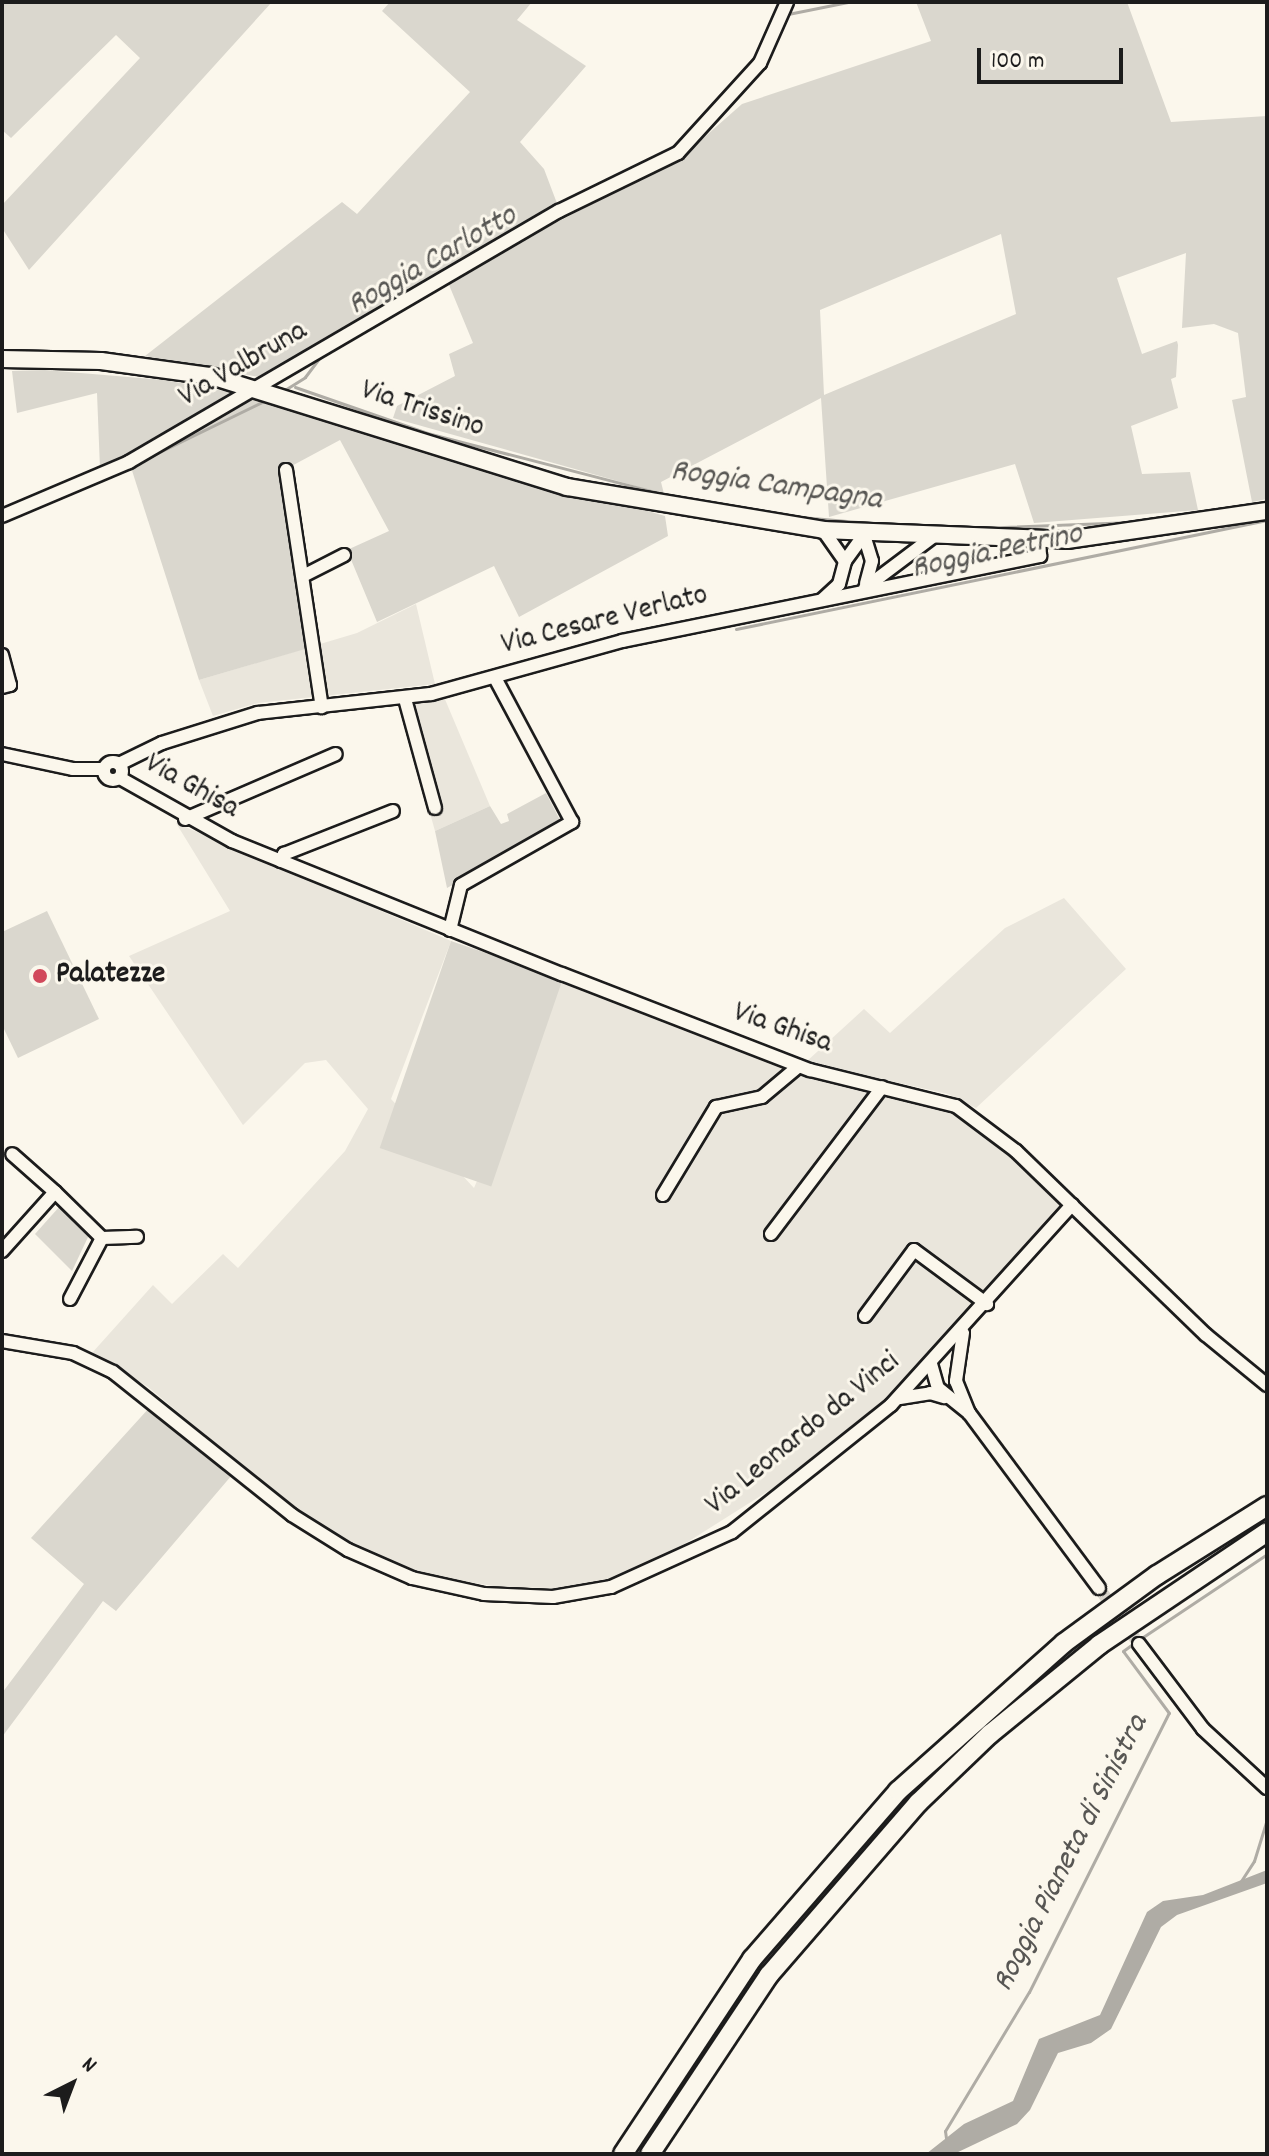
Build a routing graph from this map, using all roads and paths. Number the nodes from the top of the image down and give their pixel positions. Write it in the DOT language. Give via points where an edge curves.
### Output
graph roads {
  1 [pos="787,2"];
  2 [pos="2,359"];
  3 [pos="258,388"];
  4 [pos="286,470"];
  5 [pos="1261,512"];
  6 [pos="2,516"];
  7 [pos="823,530"];
  8 [pos="864,535"];
  9 [pos="934,536"];
  10 [pos="1039,539"];
  11 [pos="344,555"];
  12 [pos="845,561"];
  13 [pos="303,576"];
  14 [pos="863,590"];
  15 [pos="820,602"];
  16 [pos="2,655"];
  17 [pos="495,678"];
  18 [pos="2,687"];
  19 [pos="405,699"];
  20 [pos="322,707"];
  21 [pos="2,754"];
  22 [pos="336,754"];
  23 [pos="120,771"];
  24 [pos="435,808"];
  25 [pos="393,811"];
  26 [pos="185,819"];
  27 [pos="281,861"];
  28 [pos="450,930"];
  29 [pos="799,1066"];
  30 [pos="882,1087"];
  31 [pos="12,1154"];
  32 [pos="55,1192"];
  33 [pos="663,1195"];
  34 [pos="1072,1205"];
  35 [pos="771,1234"];
  36 [pos="137,1237"];
  37 [pos="102,1238"];
  38 [pos="2,1251"];
  39 [pos="70,1299"];
  40 [pos="987,1304"];
  41 [pos="865,1316"];
  42 [pos="963,1331"];
  43 [pos="2,1341"];
  44 [pos="931,1364"];
  45 [pos="956,1381"];
  46 [pos="1267,1385"];
  47 [pos="947,1398"];
  48 [pos="897,1399"];
  49 [pos="969,1413"];
  50 [pos="1267,1506"];
  51 [pos="1267,1532"];
  52 [pos="1099,1588"];
  53 [pos="1139,1644"];
  54 [pos="1267,1788"];
  55 [pos="623,2154"];
  56 [pos="650,2154"];
  1 -- 3 [label="street, Via Valbruna" via="760,63 678,153 559,211"];
  2 -- 3 [label="main road, Via Trissino" via="101,361"];
  3 -- 6 [label="street, Via Valbruna" via="129,462"];
  3 -- 7 [label="main road, Via Trissino" via="567,487"];
  4 -- 13 [label="street"];
  5 -- 10 [label="main road" via="1147,532"];
  7 -- 8 [label="main road"];
  7 -- 12 [label="street"];
  8 -- 9 [label="main road"];
  8 -- 12 [label="street"];
  8 -- 14 [label="street" via="872,573"];
  9 -- 10 [label="main road"];
  9 -- 14 [label="street, Via Cesare Verlato"];
  10 -- 14 [label="street, Via Cesare Verlato" via="1040,556"];
  11 -- 13 [label="street"];
  12 -- 15 [label="street" via="839,584"];
  13 -- 20 [label="street"];
  14 -- 15 [label="street, Via Cesare Verlato"];
  15 -- 17 [label="street, Via Cesare Verlato" via="610,643"];
  16 -- 18 [label="street" via="10,685"];
  17 -- 19 [label="street, Via Cesare Verlato"];
  17 -- 28 [label="street" via="572,822 461,885"];
  19 -- 20 [label="street, Via Cesare Verlato"];
  19 -- 24 [label="street"];
  20 -- 23 [label="street, Via Cesare Verlato" via="227,721"];
  21 -- 23 [label="street" via="73,769 104,769 109,780"];
  22 -- 26 [label="street"];
  23 -- 26 [label="street, Via Ghisa"];
  25 -- 27 [label="street" via="284,854"];
  26 -- 27 [label="street, Via Ghisa"];
  27 -- 28 [label="street, Via Ghisa"];
  28 -- 29 [label="street, Via Ghisa"];
  29 -- 30 [label="street, Via Ghisa"];
  29 -- 33 [label="street" via="762,1097 716,1107"];
  30 -- 34 [label="street, Via Ghisa" via="939,1100 972,1115"];
  30 -- 35 [label="street"];
  31 -- 32 [label="street"];
  32 -- 37 [label="street"];
  32 -- 38 [label="street"];
  34 -- 40 [label="street, Via Leonardo da Vinci"];
  34 -- 46 [label="street, Via Ghisa" via="1206,1335"];
  36 -- 37 [label="street"];
  37 -- 39 [label="street"];
  40 -- 41 [label="street" via="914,1250"];
  40 -- 42 [label="street, Via Leonardo da Vinci"];
  42 -- 44 [label="street, Via Leonardo da Vinci"];
  42 -- 45 [label="street"];
  43 -- 48 [label="street, Via Leonardo da Vinci" via="73,1353 113,1372 292,1515 348,1550 412,1578 484,1594 553,1597 611,1587 732,1532"];
  44 -- 45 [label="street"];
  44 -- 47 [label="street"];
  44 -- 48 [label="street, Via Leonardo da Vinci"];
  45 -- 49 [label="street"];
  47 -- 48 [label="street" via="930,1393"];
  47 -- 49 [label="street"];
  49 -- 52 [label="street"];
  50 -- 55 [label="highway" via="1189,1553 1013,1684 869,1821 752,1959"];
  51 -- 56 [label="highway" via="1052,1682 899,1823 769,1975"];
  53 -- 54 [label="street" via="1213,1740"];
}
